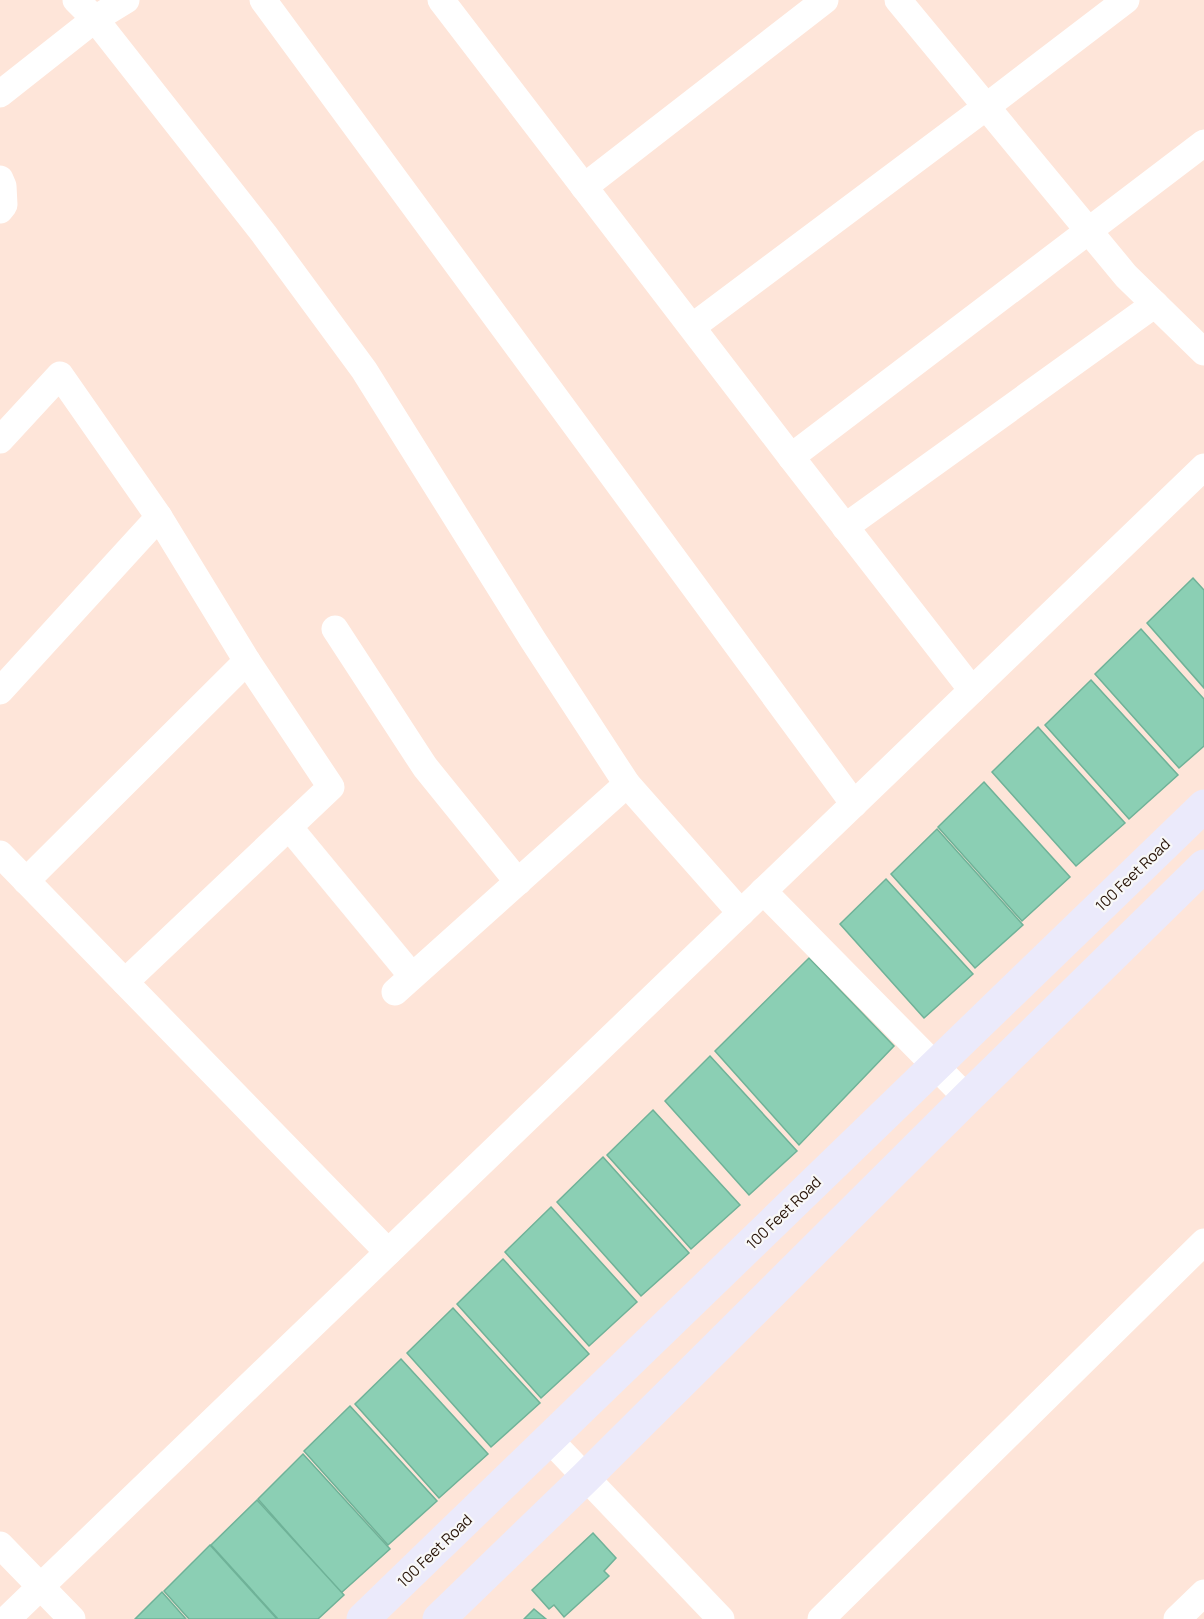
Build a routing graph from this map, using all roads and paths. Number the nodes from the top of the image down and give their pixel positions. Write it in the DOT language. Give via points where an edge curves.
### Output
graph roads {
  1 [pos="76,0"];
  2 [pos="126,0"];
  3 [pos="263,0"];
  4 [pos="441,0"];
  5 [pos="825,0"];
  6 [pos="897,0"];
  7 [pos="1126,0"];
  8 [pos="95,19"];
  9 [pos="0,94"];
  10 [pos="986,107"];
  11 [pos="1204,144"];
  12 [pos="0,179"];
  13 [pos="584,187"];
  14 [pos="0,210"];
  15 [pos="1089,232"];
  16 [pos="1155,304"];
  17 [pos="692,327"];
  18 [pos="1204,352"];
  19 [pos="0,440"];
  20 [pos="791,457"];
  21 [pos="1204,467"];
  22 [pos="159,517"];
  23 [pos="846,527"];
  24 [pos="335,629"];
  25 [pos="247,662"];
  26 [pos="972,690"];
  27 [pos="0,691"];
  28 [pos="627,784"];
  29 [pos="854,804"];
  30 [pos="1204,806"];
  31 [pos="289,827"];
  32 [pos="0,854"];
  33 [pos="1204,866"];
  34 [pos="26,881"];
  35 [pos="518,882"];
  36 [pos="764,891"];
  37 [pos="741,913"];
  38 [pos="125,982"];
  39 [pos="935,1066"];
  40 [pos="967,1098"];
  41 [pos="1204,1242"];
  42 [pos="388,1252"];
  43 [pos="550,1440"];
  44 [pos="586,1477"];
  45 [pos="0,1545"];
  46 [pos="41,1587"];
  47 [pos="1204,1593"];
  48 [pos="7,1619"];
  49 [pos="72,1619"];
  50 [pos="363,1619"];
  51 [pos="439,1619"];
  52 [pos="721,1619"];
  53 [pos="821,1619"];
  54 [pos="1177,1619"];
  1 -- 8 [label="street"];
  2 -- 8 [label="street"];
  3 -- 29 [label="street"];
  4 -- 13 [label="street"];
  5 -- 13 [label="street"];
  6 -- 10 [label="street"];
  7 -- 10 [label="street"];
  8 -- 9 [label="street"];
  8 -- 28 [label="street" via="264,234 364,370"];
  10 -- 15 [label="street"];
  10 -- 17 [label="street"];
  11 -- 15 [label="street"];
  12 -- 14 [label="street" via="4,205"];
  13 -- 17 [label="street"];
  15 -- 16 [label="street"];
  15 -- 20 [label="street"];
  16 -- 18 [label="street"];
  16 -- 23 [label="street"];
  17 -- 20 [label="street"];
  19 -- 22 [label="street" via="60,375"];
  20 -- 23 [label="street"];
  21 -- 26 [label="street"];
  22 -- 25 [label="street"];
  22 -- 27 [label="street"];
  23 -- 26 [label="street"];
  24 -- 35 [label="street" via="425,767"];
  25 -- 31 [label="street" via="331,787"];
  25 -- 34 [label="street"];
  26 -- 29 [label="street"];
  28 -- 35 [label="street"];
  28 -- 37 [label="street"];
  29 -- 36 [label="street"];
  30 -- 39 [label="main road, 100 Feet Road"];
  31 -- 35 [label="street" via="404,984"];
  31 -- 38 [label="street"];
  32 -- 34 [label="street"];
  33 -- 40 [label="main road"];
  34 -- 38 [label="street"];
  36 -- 37 [label="street"];
  36 -- 39 [label="street"];
  37 -- 42 [label="street"];
  38 -- 42 [label="street"];
  39 -- 40 [label="street"];
  39 -- 43 [label="main road, 100 Feet Road"];
  40 -- 44 [label="main road"];
  41 -- 53 [label="street"];
  42 -- 46 [label="street"];
  43 -- 44 [label="street"];
  43 -- 50 [label="main road, 100 Feet Road"];
  44 -- 51 [label="main road"];
  44 -- 52 [label="street"];
  45 -- 46 [label="street"];
  46 -- 48 [label="street"];
  46 -- 49 [label="street"];
  47 -- 54 [label="street"];
}
